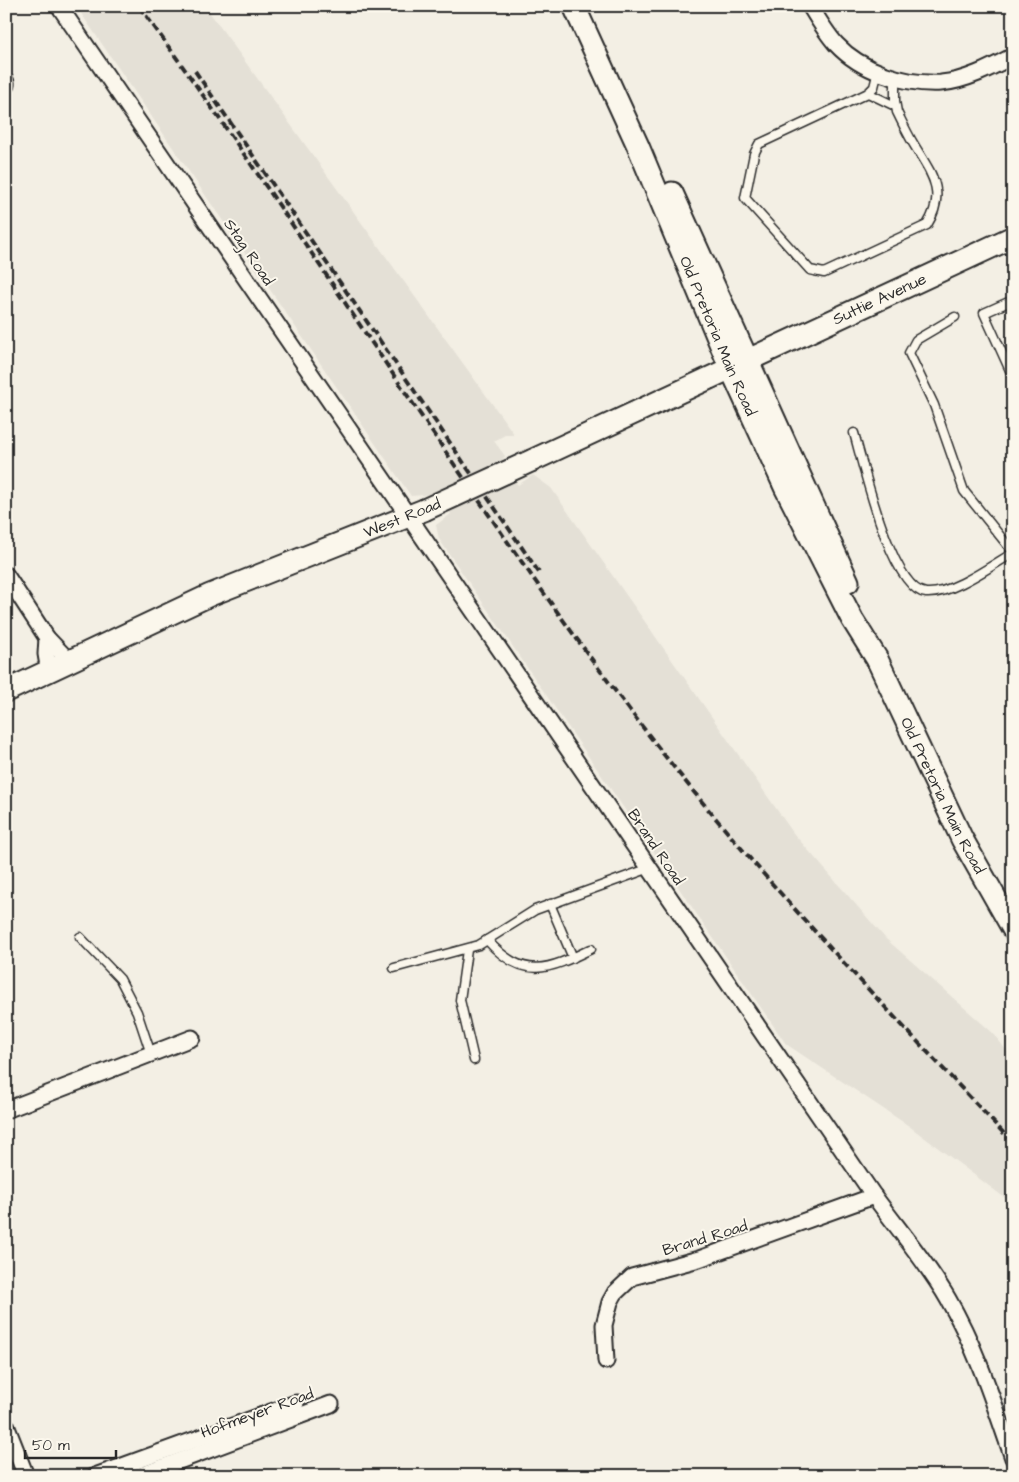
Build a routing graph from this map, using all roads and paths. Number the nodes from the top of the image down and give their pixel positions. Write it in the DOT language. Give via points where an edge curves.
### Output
graph roads {
  1 [pos="59,6"];
  2 [pos="574,6"];
  3 [pos="584,6"];
  4 [pos="810,6"];
  5 [pos="1013,56"];
  6 [pos="878,71"];
  7 [pos="895,77"];
  8 [pos="868,93"];
  9 [pos="895,106"];
  10 [pos="1013,237"];
  11 [pos="1013,300"];
  12 [pos="955,317"];
  13 [pos="739,364"];
  14 [pos="1013,377"];
  15 [pos="854,433"];
  16 [pos="417,514"];
  17 [pos="1013,553"];
  18 [pos="6,575"];
  19 [pos="47,638"];
  20 [pos="70,662"];
  21 [pos="48,672"];
  22 [pos="6,692"];
  23 [pos="650,868"];
  24 [pos="550,904"];
  25 [pos="1013,929"];
  26 [pos="80,937"];
  27 [pos="487,940"];
  28 [pos="592,949"];
  29 [pos="467,950"];
  30 [pos="572,958"];
  31 [pos="394,968"];
  32 [pos="192,1038"];
  33 [pos="151,1054"];
  34 [pos="474,1060"];
  35 [pos="6,1110"];
  36 [pos="874,1196"];
  37 [pos="606,1361"];
  38 [pos="296,1403"];
  39 [pos="331,1404"];
  40 [pos="6,1425"];
  41 [pos="207,1443"];
  42 [pos="1013,1458"];
  43 [pos="26,1476"];
  44 [pos="95,1476"];
  45 [pos="138,1476"];
  1 -- 16 [label="street, Stag Road"];
  2 -- 13 [label="main road, Old Pretoria Main Road"];
  3 -- 13 [label="main road, Old Pretoria Main Road" via="671,191"];
  4 -- 6 [label="street" via="836,44 853,60"];
  5 -- 7 [label="street" via="962,79 942,83"];
  6 -- 7 [label="street"];
  6 -- 8 [label="lane" via="874,88"];
  7 -- 9 [label="lane"];
  8 -- 9 [label="lane"];
  8 -- 9 [label="lane" via="759,144 754,154 745,198 810,270 824,272 926,225 934,214 934,177"];
  10 -- 13 [label="main road, Suttie Avenue"];
  11 -- 14 [label="lane" via="984,313"];
  12 -- 17 [label="lane" via="916,340 909,353 934,405 964,491"];
  13 -- 16 [label="main road, West Road, bridge"];
  13 -- 25 [label="main road, Old Pretoria Main Road" via="807,533 877,659 962,839"];
  15 -- 17 [label="lane" via="874,506 901,573 913,586 925,592 944,590"];
  16 -- 20 [label="main road, West Road" via="210,595"];
  16 -- 23 [label="street, Brand Road"];
  18 -- 19 [label="street"];
  19 -- 20 [label="street"];
  19 -- 21 [label="street"];
  20 -- 21 [label="main road, West Road"];
  21 -- 22 [label="main road, West Road"];
  23 -- 24 [label="lane"];
  23 -- 36 [label="street, Brand Road"];
  24 -- 27 [label="lane"];
  24 -- 30 [label="lane"];
  26 -- 33 [label="lane" via="120,979 137,1012"];
  27 -- 29 [label="lane"];
  27 -- 30 [label="lane" via="510,961 525,967 548,968"];
  28 -- 30 [label="lane"];
  29 -- 31 [label="lane"];
  29 -- 34 [label="lane" via="460,1000"];
  32 -- 33 [label="street"];
  33 -- 35 [label="street"];
  36 -- 37 [label="street, Brand Road" via="699,1260 632,1277 610,1302 604,1325"];
  36 -- 42 [label="street, Brand Road" via="947,1297 966,1332"];
  38 -- 41 [label="street, Hofmeyer Road"];
  39 -- 41 [label="street, Hofmeyer Road"];
  40 -- 43 [label="street"];
  41 -- 44 [label="street, Hofmeyer Road"];
  41 -- 45 [label="street, Hofmeyer Road"];
}
